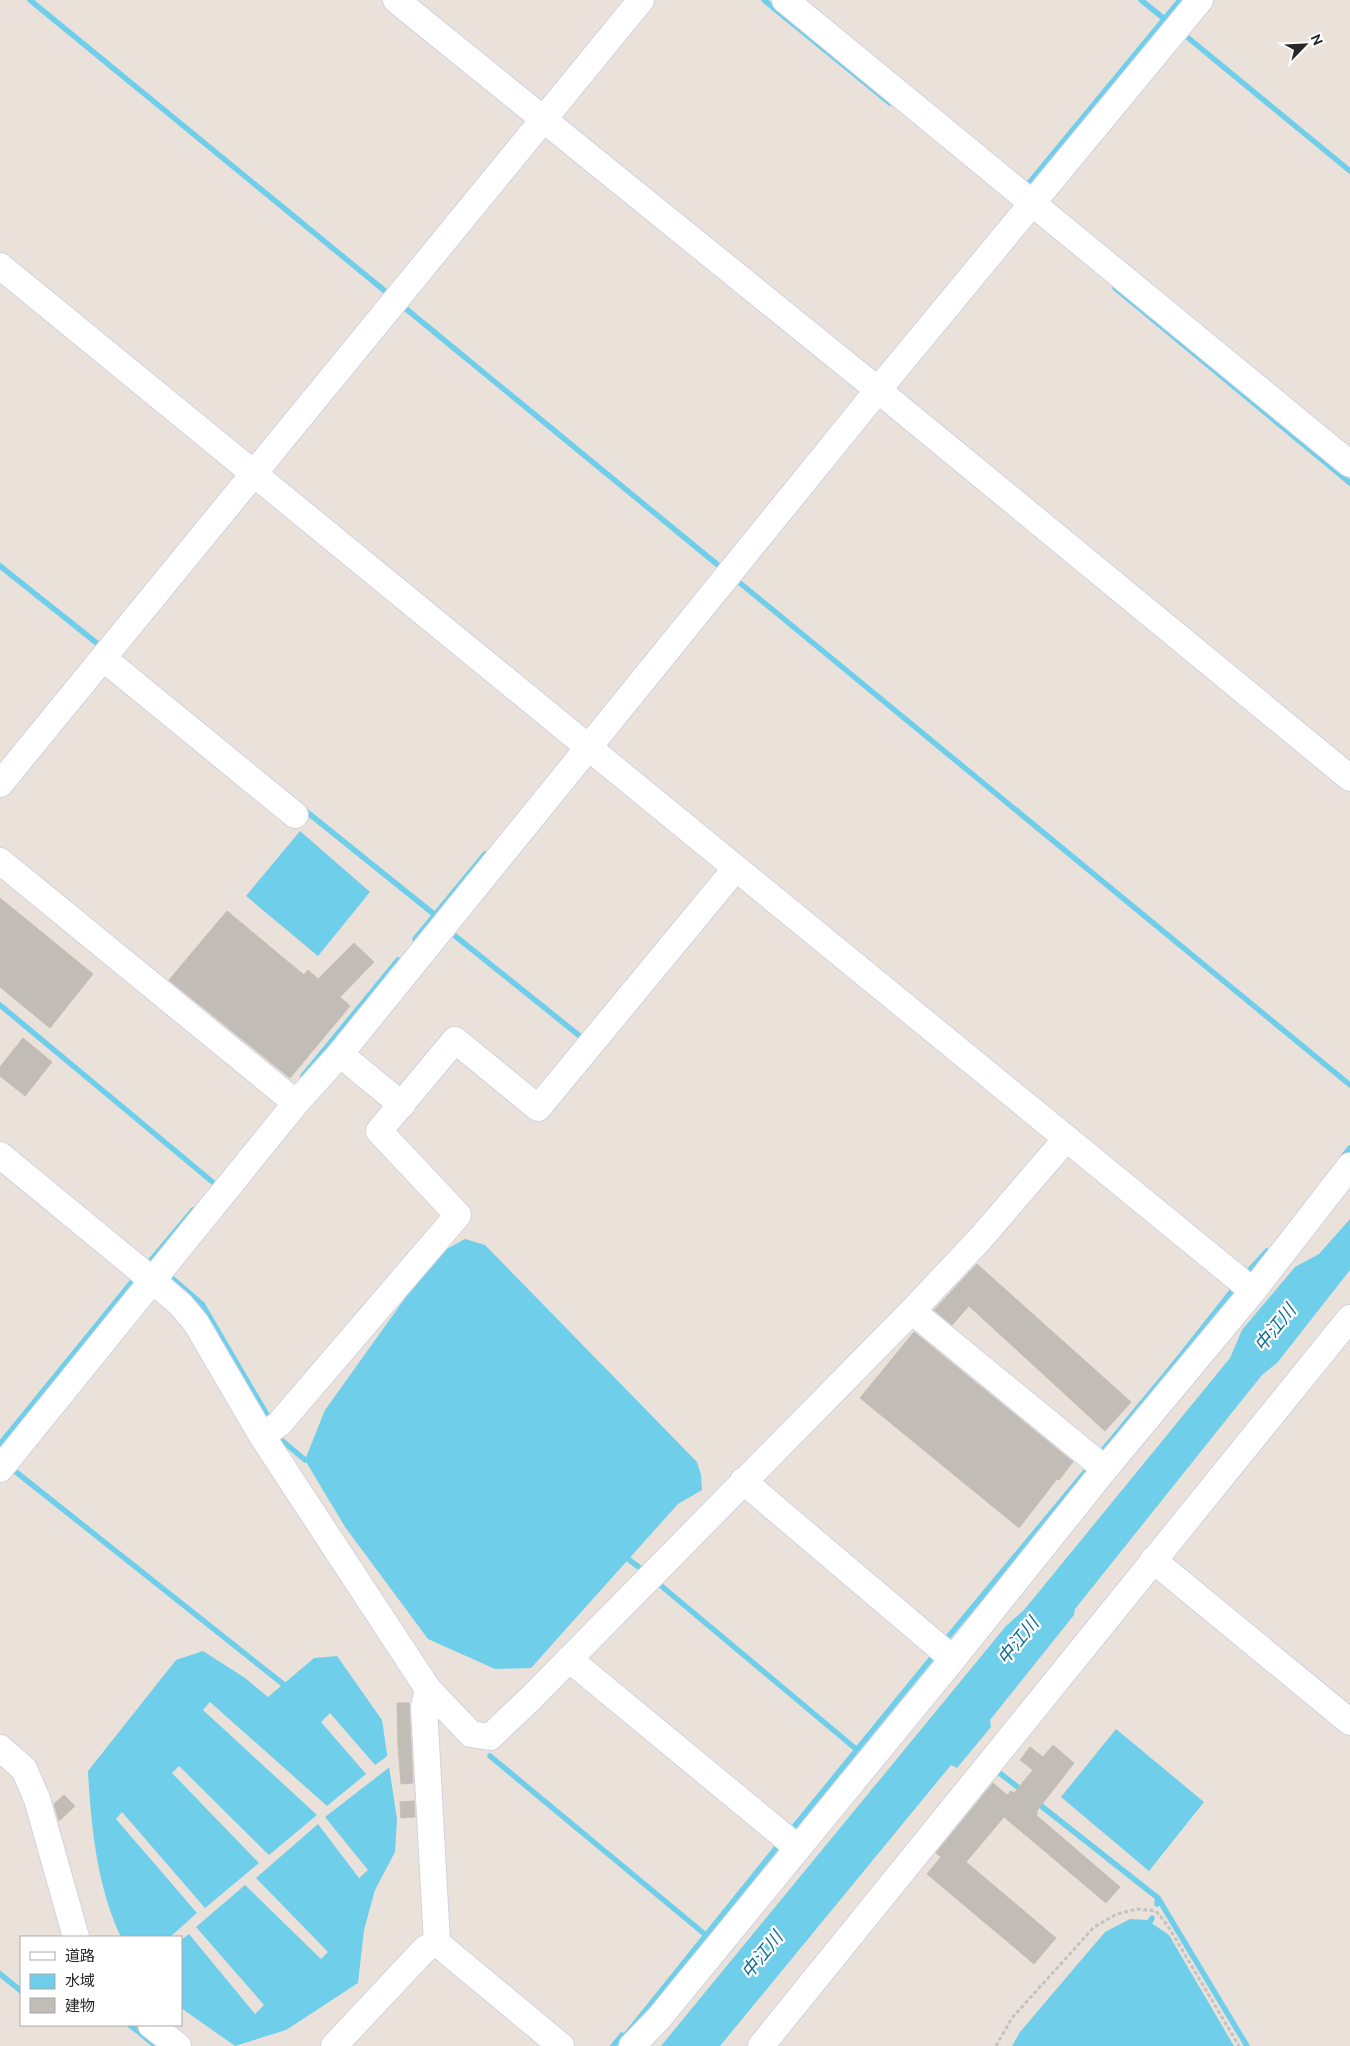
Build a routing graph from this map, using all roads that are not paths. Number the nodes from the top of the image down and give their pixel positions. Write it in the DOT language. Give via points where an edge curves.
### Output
graph roads {
  1 [pos="396,0"];
  2 [pos="641,0"];
  3 [pos="785,0"];
  4 [pos="1200,0"];
  5 [pos="543,120"];
  6 [pos="1032,205"];
  7 [pos="0,266"];
  8 [pos="878,390"];
  9 [pos="1350,464"];
  10 [pos="253,473"];
  11 [pos="103,658"];
  12 [pos="589,747"];
  13 [pos="1350,778"];
  14 [pos="0,784"];
  15 [pos="295,815"];
  16 [pos="0,861"];
  17 [pos="736,868"];
  18 [pos="340,1054"];
  19 [pos="296,1103"];
  20 [pos="402,1104"];
  21 [pos="1066,1139"];
  22 [pos="0,1154"];
  23 [pos="1350,1166"];
  24 [pos="152,1280"];
  25 [pos="1253,1291"];
  26 [pos="912,1311"];
  27 [pos="1350,1318"];
  28 [pos="262,1436"];
  29 [pos="0,1469"];
  30 [pos="1105,1469"];
  31 [pos="743,1481"];
  32 [pos="1153,1560"];
  33 [pos="570,1659"];
  34 [pos="954,1659"];
  35 [pos="428,1689"];
  36 [pos="1350,1722"];
  37 [pos="0,1748"];
  38 [pos="798,1848"];
  39 [pos="76,1936"];
  40 [pos="437,1943"];
  41 [pos="152,2026"];
  42 [pos="178,2046"];
  43 [pos="334,2046"];
  44 [pos="561,2046"];
  45 [pos="632,2046"];
  46 [pos="761,2046"];
  1 -- 5 [label="street"];
  2 -- 5 [label="street"];
  3 -- 6 [label="street"];
  4 -- 6 [label="street"];
  5 -- 8 [label="street"];
  5 -- 10 [label="street"];
  6 -- 8 [label="street"];
  6 -- 9 [label="street"];
  7 -- 10 [label="street"];
  8 -- 12 [label="street"];
  8 -- 13 [label="street"];
  10 -- 11 [label="street"];
  10 -- 12 [label="street"];
  11 -- 14 [label="street"];
  11 -- 15 [label="street"];
  12 -- 17 [label="street"];
  12 -- 18 [label="street"];
  16 -- 19 [label="street"];
  17 -- 20 [label="street" via="538,1108 455,1040"];
  17 -- 21 [label="street"];
  18 -- 19 [label="street"];
  18 -- 20 [label="street"];
  19 -- 24 [label="street"];
  20 -- 28 [label="street" via="379,1131 458,1215 279,1424"];
  21 -- 25 [label="street"];
  21 -- 26 [label="street" via="980,1239"];
  22 -- 24 [label="street"];
  23 -- 25 [label="street"];
  24 -- 28 [label="street" via="196,1323"];
  24 -- 29 [label="street"];
  25 -- 30 [label="street"];
  26 -- 30 [label="street"];
  26 -- 31 [label="street"];
  27 -- 32 [label="street"];
  28 -- 35 [label="street"];
  30 -- 34 [label="street"];
  31 -- 33 [label="street"];
  31 -- 34 [label="street"];
  32 -- 36 [label="street"];
  32 -- 46 [label="street"];
  33 -- 35 [label="street" via="490,1738 471,1734"];
  33 -- 38 [label="street"];
  34 -- 38 [label="street"];
  35 -- 40 [label="street" via="424,1707"];
  37 -- 39 [label="street" via="24,1769 37,1799"];
  38 -- 45 [label="street" via="659,2018"];
  40 -- 43 [label="street" via="425,1949"];
  40 -- 44 [label="street"];
  41 -- 42 [label="street"];
}
